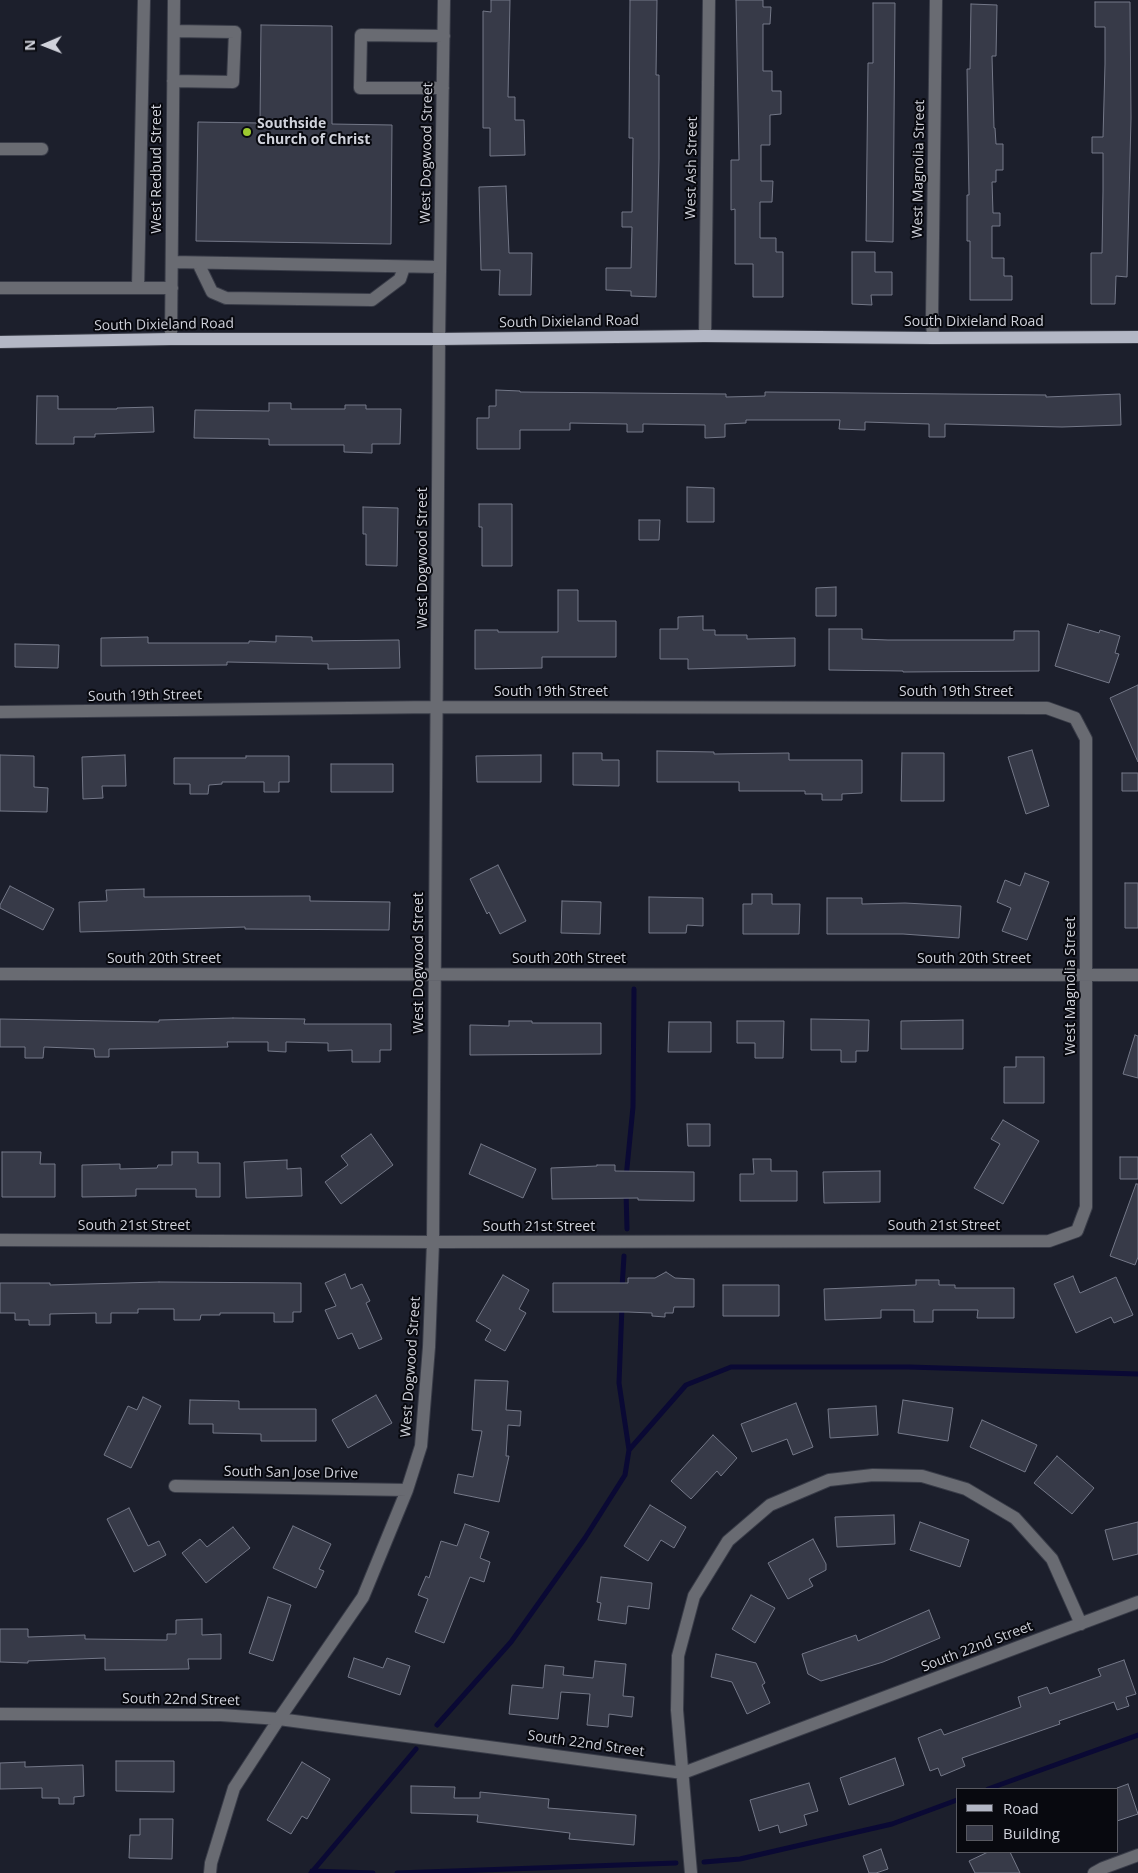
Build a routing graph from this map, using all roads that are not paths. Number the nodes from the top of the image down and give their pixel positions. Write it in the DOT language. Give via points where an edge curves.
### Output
graph roads {
  1 [pos="144,0"];
  2 [pos="174,0"];
  3 [pos="444,0"];
  4 [pos="709,0"];
  5 [pos="936,0"];
  6 [pos="174,31"];
  7 [pos="444,36"];
  8 [pos="173,81"];
  9 [pos="443,88"];
  10 [pos="0,149"];
  11 [pos="42,150"];
  12 [pos="172,262"];
  13 [pos="198,263"];
  14 [pos="404,267"];
  15 [pos="440,268"];
  16 [pos="0,288"];
  17 [pos="138,288"];
  18 [pos="172,288"];
  19 [pos="705,336"];
  20 [pos="1138,337"];
  21 [pos="934,338"];
  22 [pos="171,339"];
  23 [pos="439,339"];
  24 [pos="0,342"];
  25 [pos="436,707"];
  26 [pos="0,712"];
  27 [pos="1086,740"];
  28 [pos="0,974"];
  29 [pos="1086,974"];
  30 [pos="434,975"];
  31 [pos="1138,975"];
  32 [pos="1077,1231"];
  33 [pos="0,1240"];
  34 [pos="433,1242"];
  35 [pos="175,1486"];
  36 [pos="407,1490"];
  37 [pos="1138,1602"];
  38 [pos="1081,1624"];
  39 [pos="0,1714"];
  40 [pos="279,1719"];
  41 [pos="683,1772"];
  42 [pos="1138,1855"];
  43 [pos="210,1873"];
  44 [pos="691,1873"];
  45 [pos="1094,1873"];
  1 -- 17 [label="street"];
  2 -- 6 [label="street, West Redbud Street"];
  3 -- 7 [label="street, West Dogwood Street"];
  4 -- 19 [label="street, West Ash Street"];
  5 -- 21 [label="street, West Magnolia Street"];
  6 -- 8 [label="street, West Redbud Street"];
  6 -- 8 [label="street" via="234,32 233,82"];
  7 -- 9 [label="street, West Dogwood Street"];
  7 -- 9 [label="street" via="361,35 360,88"];
  8 -- 12 [label="street, West Redbud Street"];
  9 -- 15 [label="street, West Dogwood Street"];
  10 -- 11 [label="street"];
  12 -- 13 [label="street"];
  12 -- 18 [label="street, West Redbud Street"];
  13 -- 14 [label="street"];
  13 -- 14 [label="street" via="212,292 226,298 372,300 400,279"];
  14 -- 15 [label="street"];
  15 -- 23 [label="street, West Dogwood Street"];
  16 -- 17 [label="street"];
  17 -- 18 [label="street"];
  18 -- 22 [label="street, West Redbud Street"];
  19 -- 21 [label="main road, South Dixieland Road"];
  19 -- 23 [label="main road, South Dixieland Road"];
  20 -- 21 [label="main road, South Dixieland Road"];
  22 -- 23 [label="main road, South Dixieland Road"];
  22 -- 24 [label="main road, South Dixieland Road"];
  23 -- 25 [label="street, West Dogwood Street"];
  25 -- 26 [label="street, South 19th Street"];
  25 -- 27 [label="street, South 19th Street" via="1047,708 1075,718"];
  25 -- 30 [label="street, West Dogwood Street"];
  27 -- 29 [label="street, West Magnolia Street"];
  28 -- 30 [label="street, South 20th Street"];
  29 -- 30 [label="street, South 20th Street"];
  29 -- 31 [label="street, South 20th Street"];
  29 -- 32 [label="street, West Magnolia Street" via="1086,1207"];
  30 -- 34 [label="street, West Dogwood Street"];
  32 -- 34 [label="street, South 21st Street" via="1050,1241"];
  33 -- 34 [label="street, South 21st Street"];
  34 -- 36 [label="street, West Dogwood Street" via="421,1446"];
  35 -- 36 [label="street, South San Jose Drive"];
  36 -- 40 [label="street, West Dogwood Street" via="363,1597"];
  37 -- 38 [label="street, South 22nd Street"];
  38 -- 41 [label="street, South 22nd Street"];
  38 -- 41 [label="street" via="1052,1559 1015,1518 966,1489 922,1476 872,1474 829,1480 770,1505 728,1542 694,1596 678,1656 677,1710"];
  39 -- 40 [label="street, South 22nd Street" via="221,1714"];
  40 -- 41 [label="street, South 22nd Street"];
  40 -- 43 [label="street, West Dogwood Street" via="234,1788 210,1863"];
  41 -- 44 [label="street"];
  42 -- 45 [label="street"];
}
